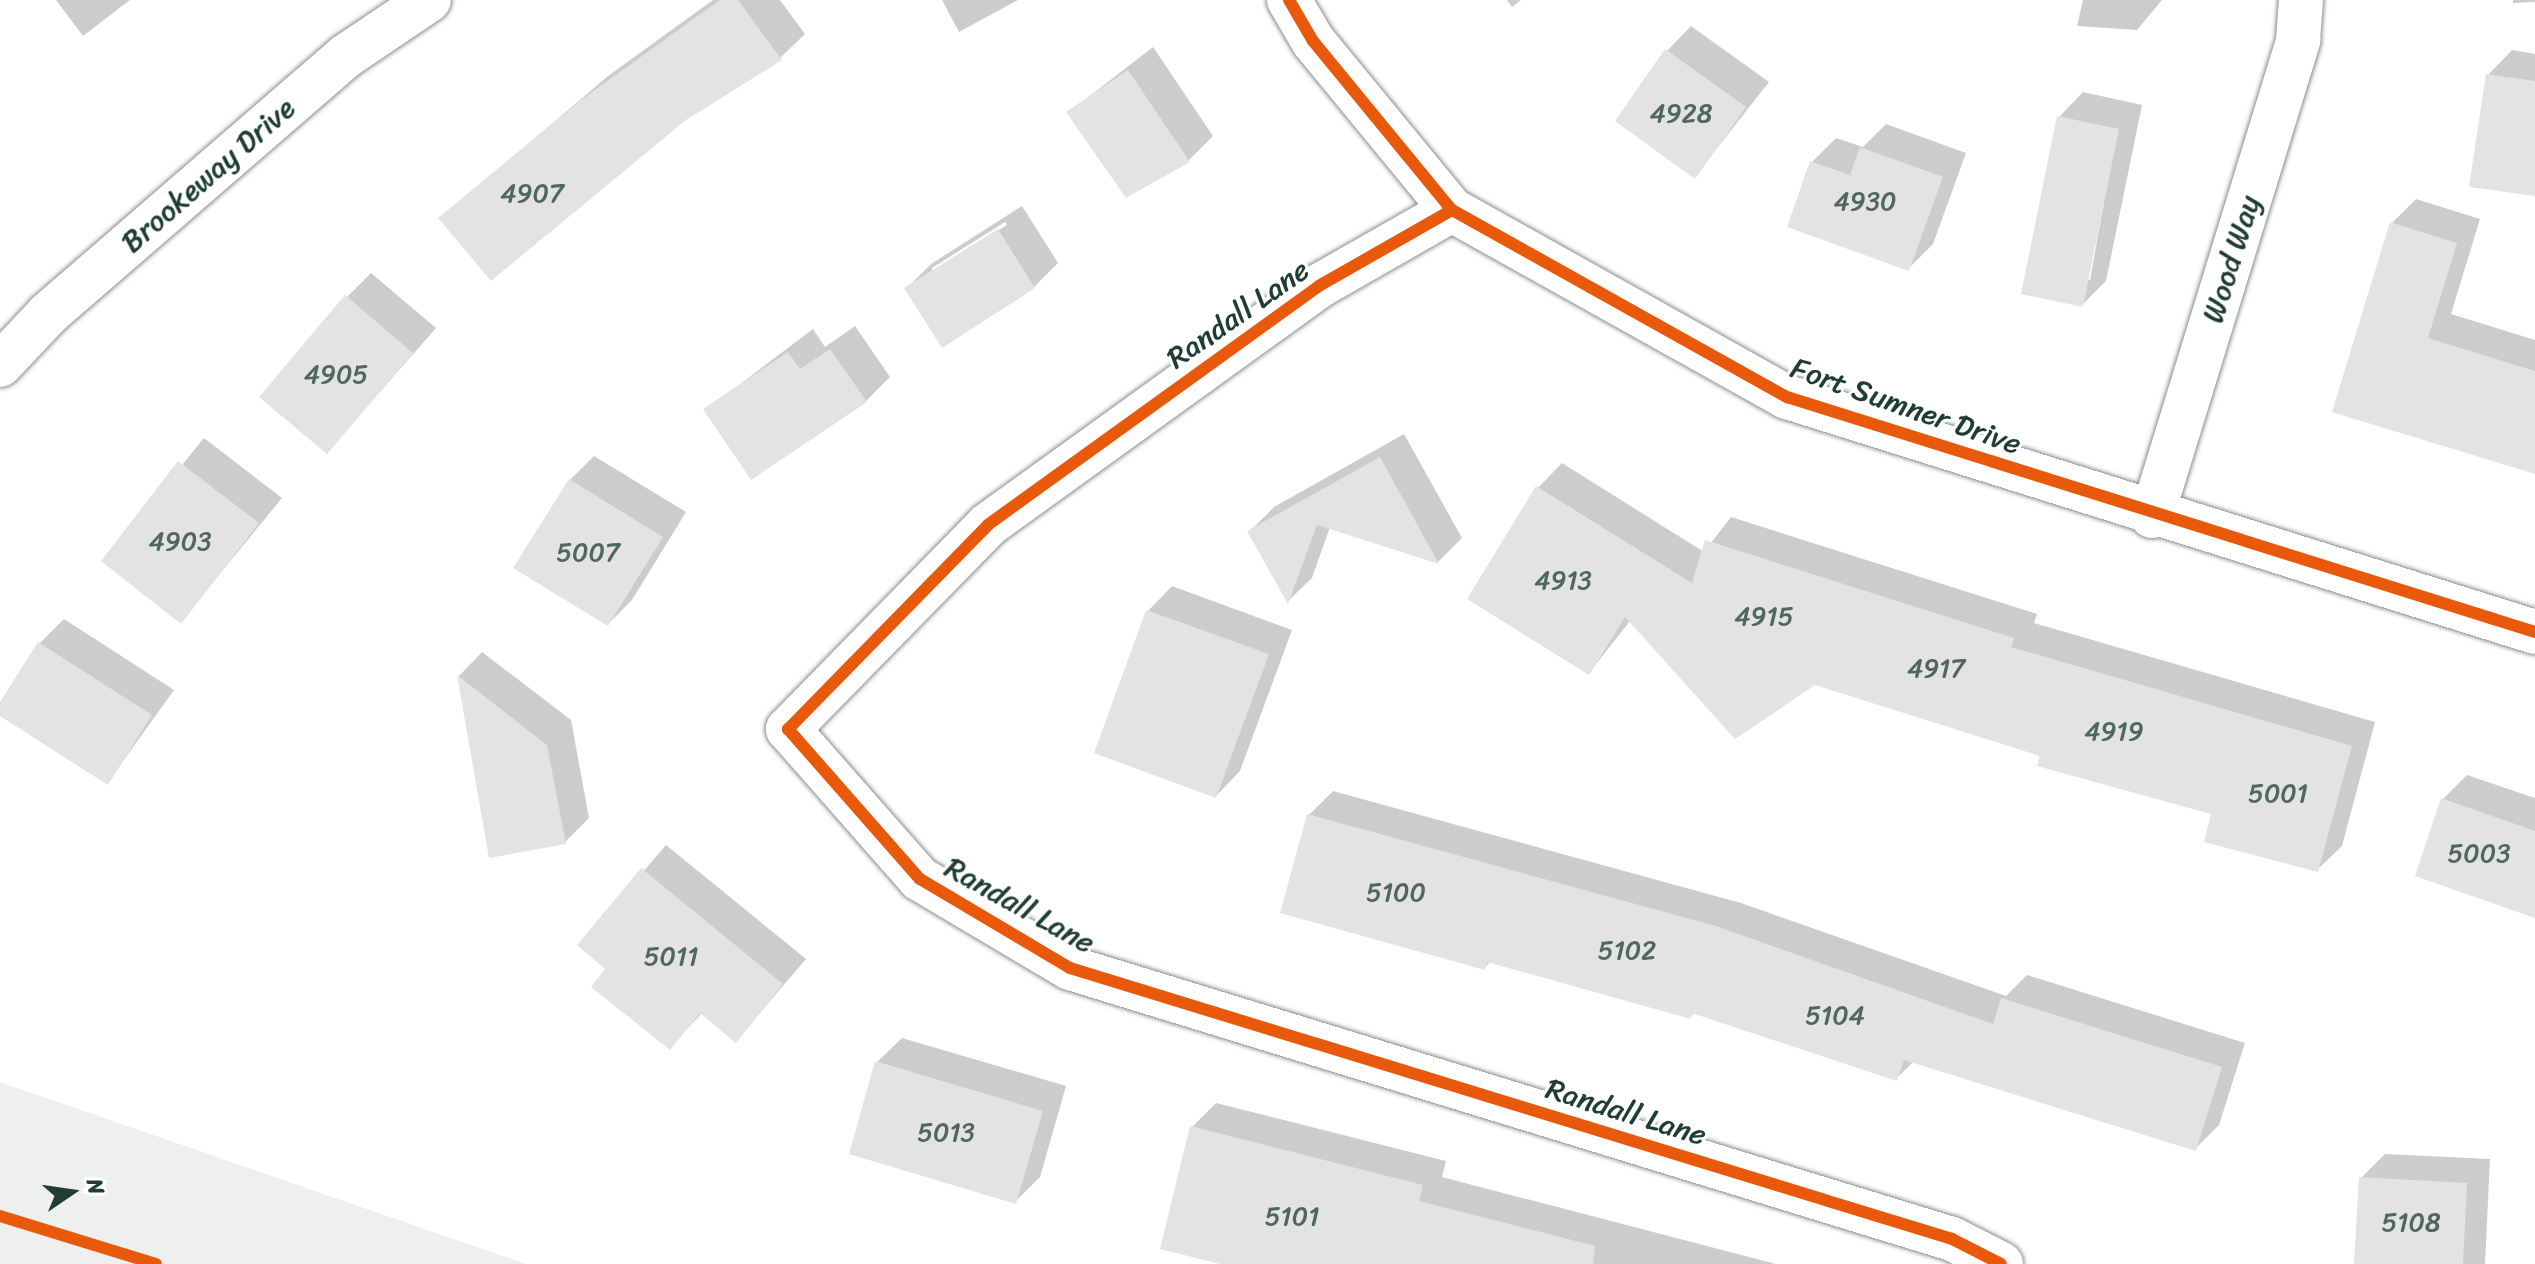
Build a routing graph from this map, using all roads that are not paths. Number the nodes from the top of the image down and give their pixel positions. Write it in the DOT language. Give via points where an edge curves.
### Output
graph roads {
  1 [pos="429,0"];
  2 [pos="1289,0"];
  3 [pos="2301,0"];
  4 [pos="1452,210"];
  5 [pos="0,365"];
  6 [pos="2152,516"];
  7 [pos="2535,632"];
  8 [pos="2001,1264"];
  1 -- 5 [label="street, Brookeway Drive" via="346,56 48,314"];
  2 -- 4 [label="street, Fort Sumner Drive" via="1313,41"];
  3 -- 6 [label="street, Wood Way" via="2298,40"];
  4 -- 6 [label="street, Fort Sumner Drive" via="1787,397"];
  4 -- 8 [label="street, Randall Lane" via="1319,286 988,525 788,729 920,879 1070,968 1952,1239"];
  6 -- 7 [label="street, Fort Sumner Drive"];
}
